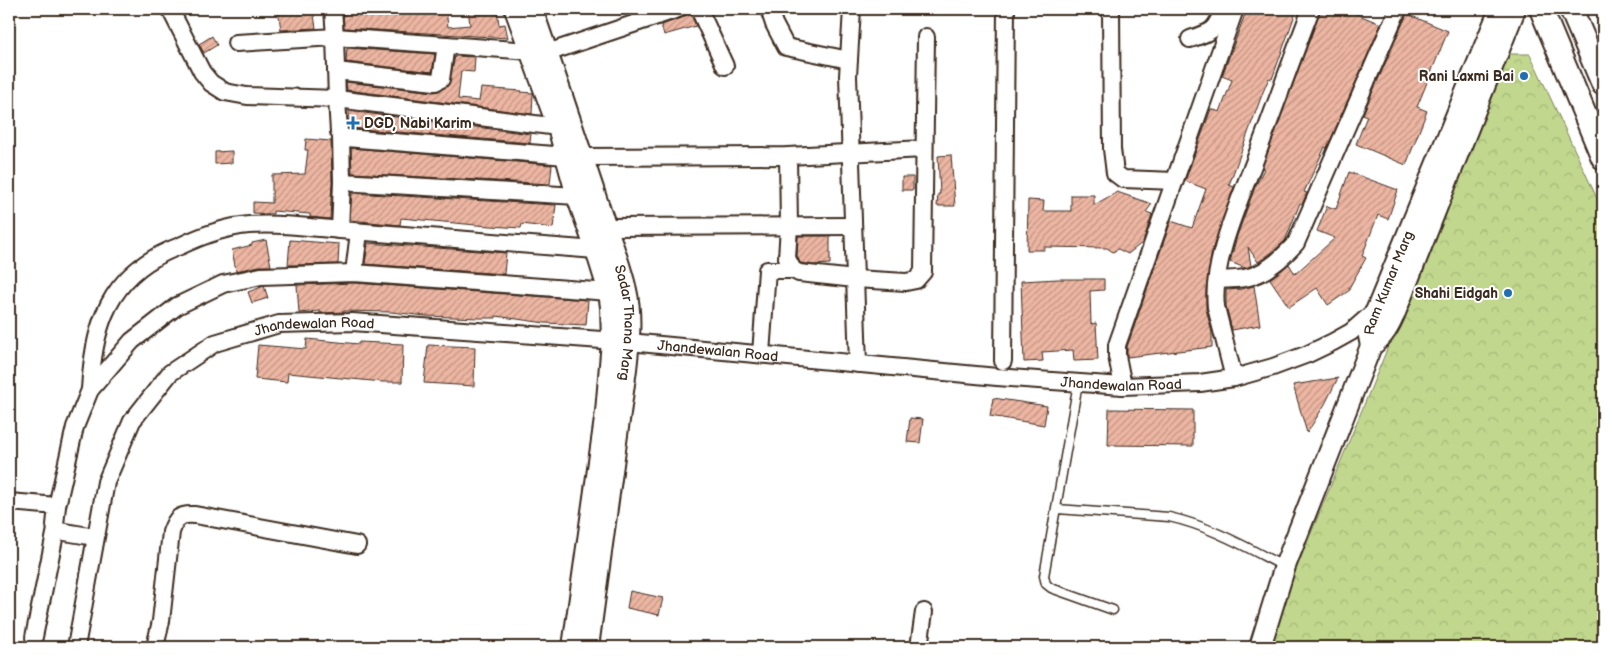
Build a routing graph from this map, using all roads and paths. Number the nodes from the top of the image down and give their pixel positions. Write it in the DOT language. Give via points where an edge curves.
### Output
graph roads {
  1 [pos="170,9"];
  2 [pos="333,9"];
  3 [pos="515,9"];
  4 [pos="532,9"];
  5 [pos="678,9"];
  6 [pos="699,9"];
  7 [pos="769,9"];
  8 [pos="852,9"];
  9 [pos="1006,9"];
  10 [pos="1111,9"];
  11 [pos="1223,9"];
  12 [pos="1235,9"];
  13 [pos="1311,9"];
  14 [pos="1500,9"];
  15 [pos="1515,9"];
  16 [pos="1542,9"];
  17 [pos="1572,9"];
  18 [pos="1394,10"];
  19 [pos="335,37"];
  20 [pos="926,37"];
  21 [pos="1190,39"];
  22 [pos="236,43"];
  23 [pos="446,45"];
  24 [pos="538,52"];
  25 [pos="849,60"];
  26 [pos="725,66"];
  27 [pos="336,71"];
  28 [pos="1603,84"];
  29 [pos="337,99"];
  30 [pos="558,127"];
  31 [pos="341,136"];
  32 [pos="924,149"];
  33 [pos="851,153"];
  34 [pos="574,156"];
  35 [pos="788,156"];
  36 [pos="1603,158"];
  37 [pos="1175,181"];
  38 [pos="342,182"];
  39 [pos="577,196"];
  40 [pos="789,226"];
  41 [pos="853,226"];
  42 [pos="606,227"];
  43 [pos="340,230"];
  44 [pos="359,232"];
  45 [pos="596,250"];
  46 [pos="793,270"];
  47 [pos="354,273"];
  48 [pos="855,279"];
  49 [pos="1217,280"];
  50 [pos="609,292"];
  51 [pos="1376,310"];
  52 [pos="621,342"];
  53 [pos="1370,346"];
  54 [pos="761,354"];
  55 [pos="1004,361"];
  56 [pos="858,364"];
  57 [pos="1234,378"];
  58 [pos="1078,383"];
  59 [pos="1123,386"];
  60 [pos="90,390"];
  61 [pos="9,502"];
  62 [pos="57,506"];
  63 [pos="1057,509"];
  64 [pos="56,529"];
  65 [pos="95,537"];
  66 [pos="357,545"];
  67 [pos="1285,566"];
  68 [pos="1113,610"];
  69 [pos="924,612"];
  70 [pos="34,637"];
  71 [pos="76,647"];
  72 [pos="155,647"];
  73 [pos="573,647"];
  74 [pos="588,647"];
  75 [pos="919,647"];
  76 [pos="1260,647"];
  1 -- 29 [label="street" via="202,72 211,84 225,92 247,96"];
  2 -- 19 [label="street"];
  3 -- 24 [label="street, Sadar Thana Marg"];
  4 -- 24 [label="street, Sadar Thana Marg"];
  5 -- 24 [label="street"];
  6 -- 26 [label="street"];
  7 -- 25 [label="street" via="786,47"];
  8 -- 25 [label="street"];
  9 -- 55 [label="street"];
  10 -- 37 [label="street" via="1114,174 1123,178"];
  11 -- 21 [label="street" via="1218,23 1210,32"];
  12 -- 37 [label="street"];
  13 -- 49 [label="street" via="1227,235"];
  14 -- 51 [label="street, Ram Kumar Marg"];
  15 -- 53 [label="street" via="1388,329"];
  16 -- 36 [label="main road"];
  17 -- 28 [label="main road"];
  18 -- 49 [label="street" via="1296,243 1286,255 1252,277"];
  19 -- 22 [label="street"];
  19 -- 23 [label="street"];
  19 -- 27 [label="street"];
  20 -- 32 [label="street"];
  23 -- 24 [label="street"];
  23 -- 27 [label="street" via="441,79 435,82"];
  24 -- 30 [label="street, Sadar Thana Marg"];
  24 -- 34 [label="street, Sadar Thana Marg"];
  25 -- 33 [label="street"];
  27 -- 29 [label="street"];
  29 -- 30 [label="street"];
  29 -- 31 [label="street"];
  30 -- 34 [label="street, Sadar Thana Marg"];
  31 -- 34 [label="street"];
  31 -- 38 [label="street"];
  32 -- 33 [label="street"];
  32 -- 48 [label="street" via="923,272 916,280 906,282"];
  33 -- 35 [label="street"];
  33 -- 41 [label="street"];
  34 -- 35 [label="street"];
  34 -- 39 [label="street, Sadar Thana Marg"];
  34 -- 42 [label="street, Sadar Thana Marg"];
  35 -- 40 [label="street"];
  37 -- 59 [label="street" via="1118,346"];
  38 -- 39 [label="street"];
  38 -- 43 [label="street"];
  39 -- 45 [label="street, Sadar Thana Marg"];
  40 -- 41 [label="street"];
  40 -- 42 [label="street"];
  40 -- 46 [label="street" via="787,258"];
  41 -- 48 [label="street"];
  42 -- 52 [label="street, Sadar Thana Marg" via="626,290"];
  43 -- 44 [label="street"];
  43 -- 60 [label="street" via="247,225 205,234 155,257 130,277 110,300 98,333"];
  44 -- 45 [label="street"];
  44 -- 47 [label="street"];
  45 -- 50 [label="street, Sadar Thana Marg"];
  46 -- 48 [label="street"];
  46 -- 54 [label="street" via="767,270"];
  47 -- 50 [label="street"];
  47 -- 60 [label="street" via="261,276 223,284 177,306 132,341"];
  48 -- 56 [label="street"];
  49 -- 57 [label="street" via="1218,314"];
  50 -- 52 [label="street, Sadar Thana Marg"];
  51 -- 53 [label="street, Ram Kumar Marg" via="1370,326"];
  51 -- 57 [label="street, Jhandewalan Road" via="1351,332 1308,354"];
  52 -- 54 [label="street, Jhandewalan Road"];
  52 -- 65 [label="street, Jhandewalan Road" via="352,322 279,324 215,343 170,373 132,421 106,482"];
  52 -- 73 [label="street, Sadar Thana Marg" via="606,412"];
  52 -- 74 [label="street, Sadar Thana Marg"];
  53 -- 67 [label="street, Ram Kumar Marg"];
  54 -- 56 [label="street, Jhandewalan Road"];
  56 -- 58 [label="street, Jhandewalan Road"];
  57 -- 59 [label="street, Jhandewalan Road" via="1200,383"];
  58 -- 59 [label="street, Jhandewalan Road"];
  58 -- 63 [label="lane"];
  60 -- 62 [label="street" via="75,428"];
  61 -- 62 [label="street"];
  62 -- 64 [label="street"];
  63 -- 67 [label="lane" via="1184,520"];
  63 -- 68 [label="lane" via="1045,569 1046,584"];
  64 -- 65 [label="street"];
  64 -- 70 [label="street"];
  65 -- 71 [label="street, Jhandewalan Road"];
  66 -- 72 [label="street" via="186,514 176,520 171,532"];
  67 -- 76 [label="street, Ram Kumar Marg"];
  69 -- 75 [label="street"];
}
